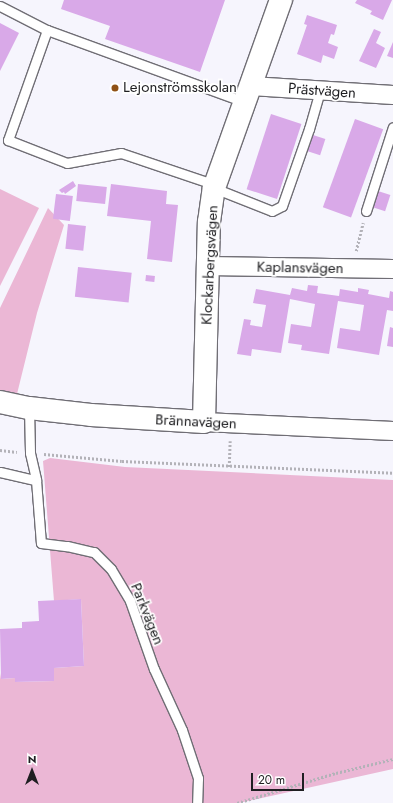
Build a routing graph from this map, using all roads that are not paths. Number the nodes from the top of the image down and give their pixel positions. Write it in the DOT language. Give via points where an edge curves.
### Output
graph roads {
  1 [pos="281,0"];
  2 [pos="0,6"];
  3 [pos="47,30"];
  4 [pos="320,91"];
  5 [pos="248,94"];
  6 [pos="393,95"];
  7 [pos="393,127"];
  8 [pos="215,187"];
  9 [pos="366,211"];
  10 [pos="208,266"];
  11 [pos="393,269"];
  12 [pos="0,402"];
  13 [pos="29,408"];
  14 [pos="204,422"];
  15 [pos="393,431"];
  16 [pos="0,472"];
  17 [pos="36,480"];
  18 [pos="197,803"];
  1 -- 5 [label="street, Klockarbergsvägen"];
  2 -- 3 [label="lane"];
  3 -- 5 [label="lane"];
  3 -- 8 [label="lane" via="8,140 67,163 121,153"];
  4 -- 5 [label="street, Prästvägen"];
  4 -- 6 [label="street, Prästvägen"];
  4 -- 8 [label="lane" via="282,206 272,211"];
  5 -- 8 [label="street, Klockarbergsvägen"];
  7 -- 9 [label="lane"];
  8 -- 10 [label="street, Klockarbergsvägen" via="209,222"];
  10 -- 11 [label="street, Kaplansvägen"];
  10 -- 14 [label="street, Klockarbergsvägen"];
  12 -- 13 [label="street, Brännavägen"];
  13 -- 14 [label="street, Brännavägen" via="91,415"];
  13 -- 17 [label="lane, Parkvägen" via="30,453"];
  14 -- 15 [label="street, Brännavägen"];
  16 -- 17 [label="lane"];
  17 -- 18 [label="lane, Parkvägen" via="41,543 94,552 111,569 130,600 154,669 182,730 198,778"];
}
